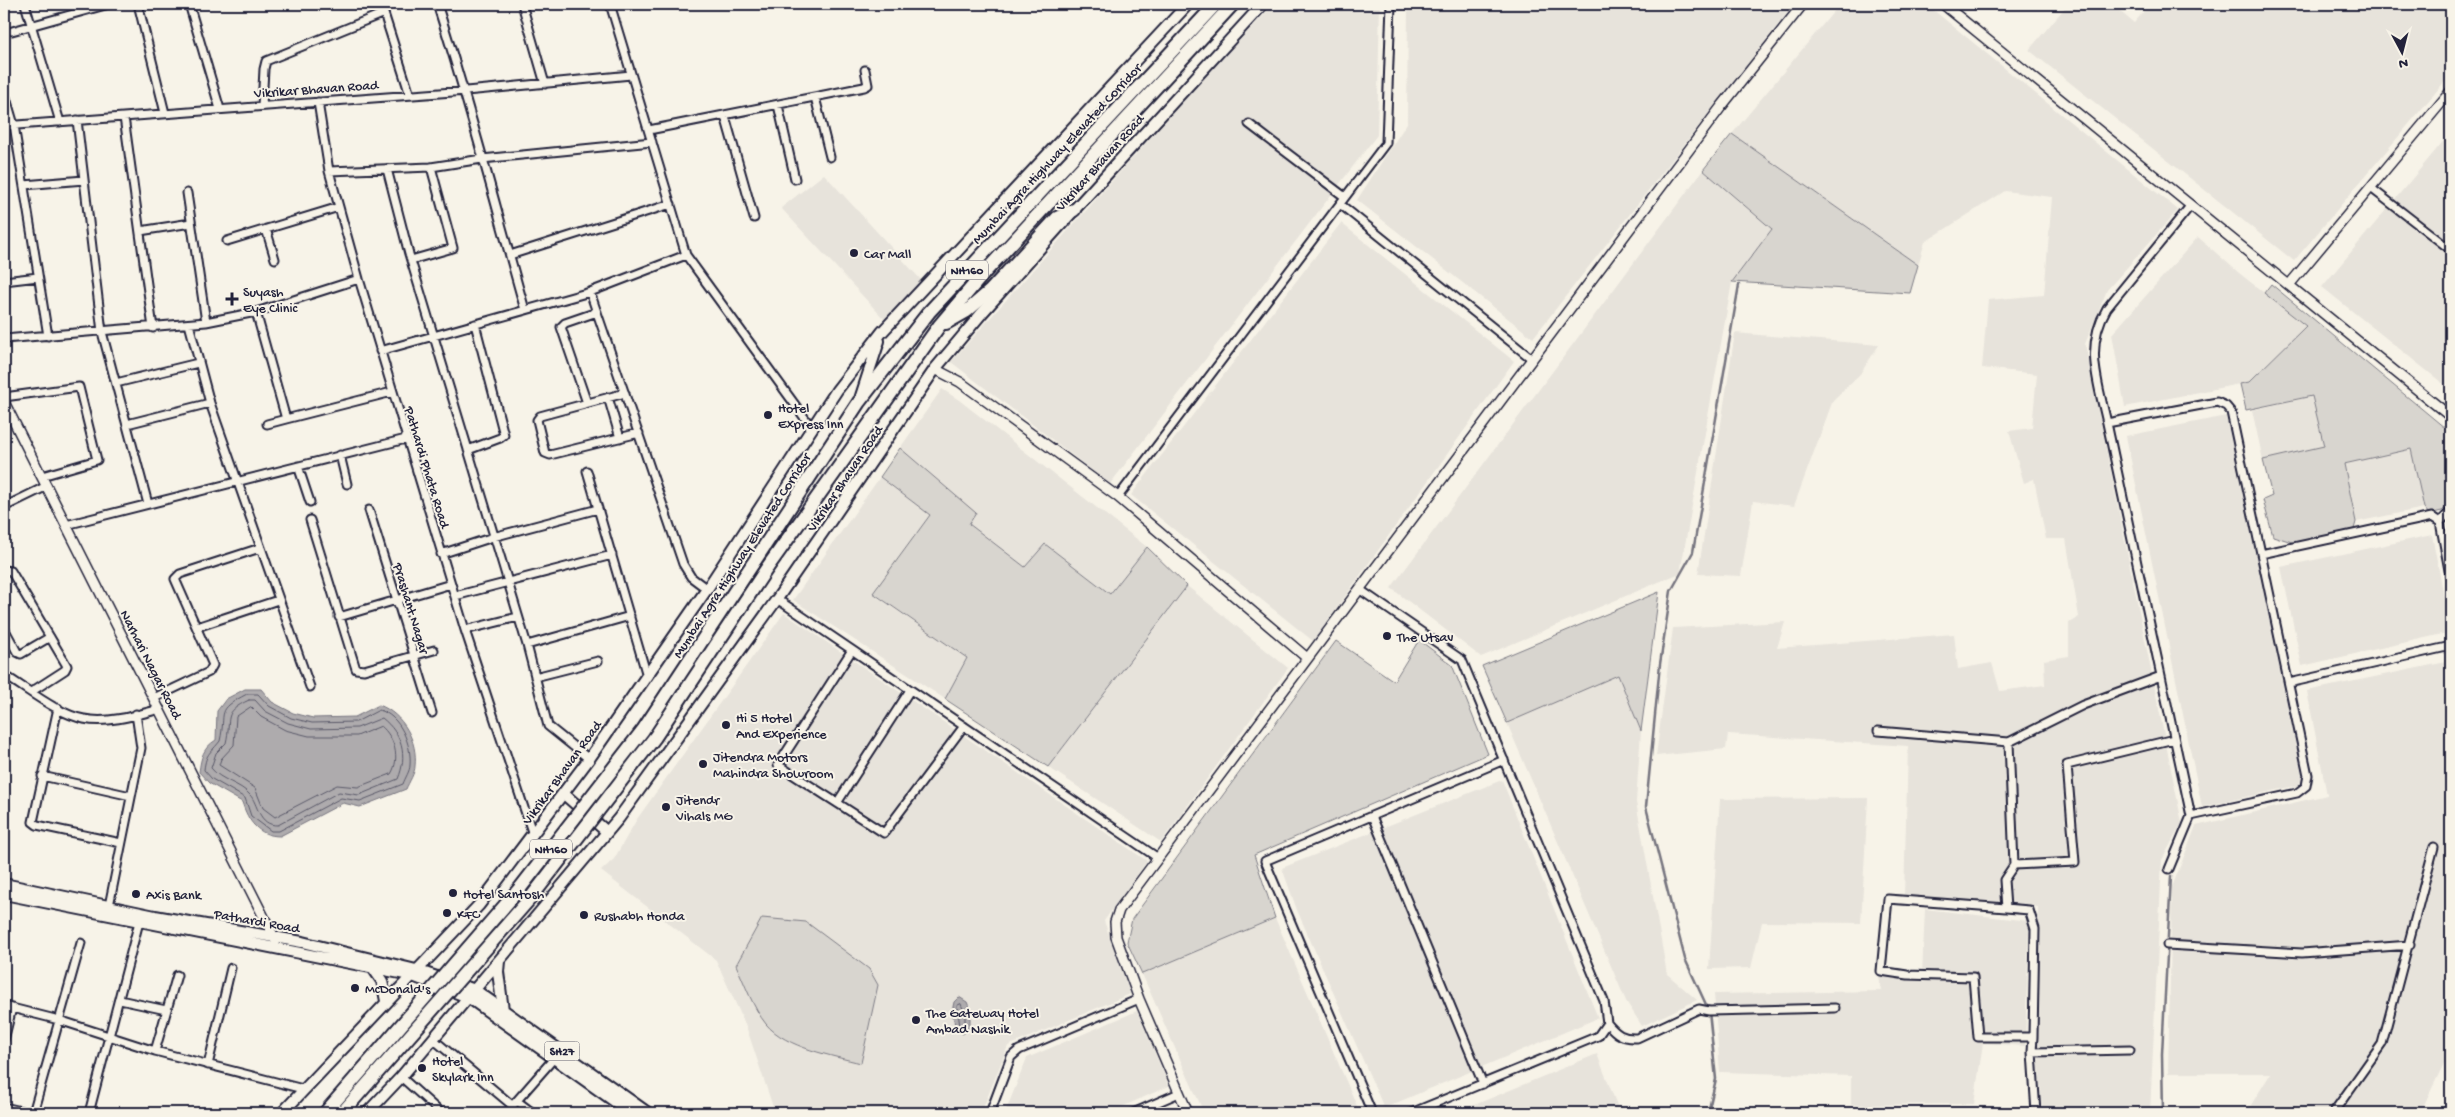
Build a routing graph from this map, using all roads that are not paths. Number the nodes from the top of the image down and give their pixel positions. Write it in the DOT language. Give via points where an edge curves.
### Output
graph roads {
  1 [pos="25,4"];
  2 [pos="109,4"];
  3 [pos="138,4"];
  4 [pos="189,4"];
  5 [pos="381,4"];
  6 [pos="436,4"];
  7 [pos="522,4"];
  8 [pos="610,4"];
  9 [pos="1188,4"];
  10 [pos="1216,4"];
  11 [pos="1233,4"];
  12 [pos="1263,4"];
  13 [pos="1391,4"];
  14 [pos="1802,4"];
  15 [pos="1943,4"];
  16 [pos="89,6"];
  17 [pos="384,13"];
  18 [pos="32,26"];
  19 [pos="12,31"];
  20 [pos="865,70"];
  21 [pos="631,75"];
  22 [pos="545,84"];
  23 [pos="4,91"];
  24 [pos="466,91"];
  25 [pos="2451,91"];
  26 [pos="410,94"];
  27 [pos="815,97"];
  28 [pos="318,102"];
  29 [pos="778,105"];
  30 [pos="262,106"];
  31 [pos="220,109"];
  32 [pos="166,114"];
  33 [pos="725,116"];
  34 [pos="124,117"];
  35 [pos="76,120"];
  36 [pos="60,122"];
  37 [pos="1249,124"];
  38 [pos="14,125"];
  39 [pos="4,126"];
  40 [pos="648,130"];
  41 [pos="652,142"];
  42 [pos="830,157"];
  43 [pos="482,159"];
  44 [pos="431,167"];
  45 [pos="387,169"];
  46 [pos="329,171"];
  47 [pos="796,179"];
  48 [pos="84,180"];
  49 [pos="24,185"];
  50 [pos="2371,188"];
  51 [pos="187,192"];
  52 [pos="1345,197"];
  53 [pos="671,204"];
  54 [pos="1340,204"];
  55 [pos="2191,205"];
  56 [pos="340,207"];
  57 [pos="1074,210"];
  58 [pos="754,218"];
  59 [pos="191,223"];
  60 [pos="266,230"];
  61 [pos="140,231"];
  62 [pos="227,241"];
  63 [pos="2451,250"];
  64 [pos="510,255"];
  65 [pos="686,255"];
  66 [pos="275,259"];
  67 [pos="411,260"];
  68 [pos="38,277"];
  69 [pos="359,279"];
  70 [pos="4,281"];
  71 [pos="2289,285"];
  72 [pos="590,292"];
  73 [pos="525,310"];
  74 [pos="256,312"];
  75 [pos="597,312"];
  76 [pos="206,322"];
  77 [pos="189,324"];
  78 [pos="475,324"];
  79 [pos="939,326"];
  80 [pos="153,328"];
  81 [pos="102,332"];
  82 [pos="882,332"];
  83 [pos="48,336"];
  84 [pos="434,336"];
  85 [pos="4,339"];
  86 [pos="380,351"];
  87 [pos="1532,359"];
  88 [pos="198,363"];
  89 [pos="935,369"];
  90 [pos="116,383"];
  91 [pos="392,392"];
  92 [pos="625,393"];
  93 [pos="4,397"];
  94 [pos="608,397"];
  95 [pos="4,402"];
  96 [pos="859,402"];
  97 [pos="210,403"];
  98 [pos="587,403"];
  99 [pos="2451,417"];
  100 [pos="286,419"];
  101 [pos="2107,423"];
  102 [pos="127,424"];
  103 [pos="267,424"];
  104 [pos="812,428"];
  105 [pos="640,433"];
  106 [pos="620,438"];
  107 [pos="406,439"];
  108 [pos="468,450"];
  109 [pos="340,455"];
  110 [pos="298,466"];
  111 [pos="587,470"];
  112 [pos="42,476"];
  113 [pos="237,482"];
  114 [pos="347,484"];
  115 [pos="47,486"];
  116 [pos="1118,497"];
  117 [pos="310,502"];
  118 [pos="148,504"];
  119 [pos="4,506"];
  120 [pos="598,508"];
  121 [pos="369,510"];
  122 [pos="2451,511"];
  123 [pos="310,520"];
  124 [pos="2440,522"];
  125 [pos="66,525"];
  126 [pos="493,537"];
  127 [pos="260,548"];
  128 [pos="441,554"];
  129 [pos="612,554"];
  130 [pos="2261,554"];
  131 [pos="4,570"];
  132 [pos="2451,581"];
  133 [pos="508,582"];
  134 [pos="451,584"];
  135 [pos="1359,589"];
  136 [pos="707,590"];
  137 [pos="455,596"];
  138 [pos="777,599"];
  139 [pos="278,600"];
  140 [pos="397,600"];
  141 [pos="630,616"];
  142 [pos="340,617"];
  143 [pos="518,617"];
  144 [pos="197,627"];
  145 [pos="4,628"];
  146 [pos="465,630"];
  147 [pos="50,637"];
  148 [pos="527,645"];
  149 [pos="2451,646"];
  150 [pos="434,650"];
  151 [pos="852,650"];
  152 [pos="414,656"];
  153 [pos="1307,658"];
  154 [pos="598,661"];
  155 [pos="4,675"];
  156 [pos="647,676"];
  157 [pos="2161,676"];
  158 [pos="535,677"];
  159 [pos="2288,682"];
  160 [pos="310,687"];
  161 [pos="910,690"];
  162 [pos="31,692"];
  163 [pos="154,698"];
  164 [pos="58,708"];
  165 [pos="160,709"];
  166 [pos="432,713"];
  167 [pos="136,714"];
  168 [pos="964,726"];
  169 [pos="1878,731"];
  170 [pos="2174,739"];
  171 [pos="2009,742"];
  172 [pos="589,759"];
  173 [pos="1504,760"];
  174 [pos="42,776"];
  175 [pos="564,794"];
  176 [pos="131,796"];
  177 [pos="837,803"];
  178 [pos="1372,816"];
  179 [pos="2191,816"];
  180 [pos="607,832"];
  181 [pos="533,834"];
  182 [pos="121,843"];
  183 [pos="2434,847"];
  184 [pos="1158,858"];
  185 [pos="2014,865"];
  186 [pos="2169,869"];
  187 [pos="4,884"];
  188 [pos="4,894"];
  189 [pos="109,906"];
  190 [pos="2006,908"];
  191 [pos="140,917"];
  192 [pos="276,938"];
  193 [pos="81,943"];
  194 [pos="2167,945"];
  195 [pos="2410,945"];
  196 [pos="277,949"];
  197 [pos="499,961"];
  198 [pos="230,968"];
  199 [pos="373,968"];
  200 [pos="413,973"];
  201 [pos="177,975"];
  202 [pos="472,993"];
  203 [pos="1139,998"];
  204 [pos="120,1000"];
  205 [pos="386,1001"];
  206 [pos="4,1006"];
  207 [pos="12,1008"];
  208 [pos="1835,1008"];
  209 [pos="166,1010"];
  210 [pos="503,1010"];
  211 [pos="60,1020"];
  212 [pos="1607,1023"];
  213 [pos="109,1036"];
  214 [pos="2033,1037"];
  215 [pos="432,1039"];
  216 [pos="4,1040"];
  217 [pos="561,1050"];
  218 [pos="2130,1050"];
  219 [pos="155,1051"];
  220 [pos="2032,1052"];
  221 [pos="554,1058"];
  222 [pos="208,1065"];
  223 [pos="401,1076"];
  224 [pos="1483,1084"];
  225 [pos="303,1088"];
  226 [pos="1179,1093"];
  227 [pos="515,1103"];
  228 [pos="4,1107"];
  229 [pos="31,1113"];
  230 [pos="89,1113"];
  231 [pos="282,1113"];
  232 [pos="325,1113"];
  233 [pos="342,1113"];
  234 [pos="367,1113"];
  235 [pos="439,1113"];
  236 [pos="506,1113"];
  237 [pos="533,1113"];
  238 [pos="631,1113"];
  239 [pos="648,1113"];
  240 [pos="990,1113"];
  241 [pos="1133,1113"];
  242 [pos="1188,1113"];
  243 [pos="1372,1113"];
  244 [pos="1411,1113"];
  245 [pos="2036,1113"];
  246 [pos="2332,1113"];
  1 -- 18 [label="street"];
  2 -- 16 [label="street"];
  3 -- 32 [label="street"];
  4 -- 31 [label="street"];
  5 -- 17 [label="street"];
  6 -- 24 [label="street"];
  7 -- 22 [label="street"];
  8 -- 21 [label="street"];
  9 -- 82 [label="main road, Vikrikar Bhavan Road"];
  10 -- 96 [label="highway, Mumbai Agra Highway Elevated Corridor / NH160" via="929,312"];
  11 -- 79 [label="highway, Mumbai Agra Highway Elevated Corridor / NH160" via="984,273"];
  12 -- 57 [label="main road, Vikrikar Bhavan Road"];
  13 -- 52 [label="street" via="1386,143"];
  14 -- 87 [label="street" via="1721,106"];
  15 -- 55 [label="street"];
  16 -- 18 [label="street"];
  17 -- 26 [label="street"];
  17 -- 30 [label="street" via="266,61"];
  18 -- 19 [label="street"];
  18 -- 36 [label="street"];
  20 -- 27 [label="street" via="867,86"];
  21 -- 22 [label="street, Vikrikar Bhavan Road"];
  21 -- 40 [label="street"];
  22 -- 24 [label="street, Vikrikar Bhavan Road"];
  23 -- 38 [label="street"];
  24 -- 26 [label="street, Vikrikar Bhavan Road"];
  24 -- 43 [label="street"];
  25 -- 50 [label="street"];
  26 -- 28 [label="street, Vikrikar Bhavan Road"];
  27 -- 29 [label="street"];
  27 -- 42 [label="street"];
  28 -- 30 [label="street, Vikrikar Bhavan Road"];
  28 -- 46 [label="street, Pathardi Phata Road"];
  29 -- 33 [label="street"];
  29 -- 47 [label="street"];
  30 -- 31 [label="street, Vikrikar Bhavan Road"];
  31 -- 32 [label="street, Vikrikar Bhavan Road"];
  32 -- 34 [label="street, Vikrikar Bhavan Road"];
  33 -- 40 [label="street"];
  33 -- 58 [label="street"];
  34 -- 35 [label="street, Vikrikar Bhavan Road"];
  34 -- 61 [label="street"];
  35 -- 36 [label="street, Vikrikar Bhavan Road"];
  35 -- 48 [label="street"];
  36 -- 38 [label="street, Vikrikar Bhavan Road"];
  37 -- 52 [label="street"];
  38 -- 39 [label="street, Vikrikar Bhavan Road"];
  38 -- 49 [label="street"];
  40 -- 41 [label="street"];
  41 -- 43 [label="street"];
  41 -- 53 [label="street"];
  43 -- 44 [label="street"];
  43 -- 64 [label="street"];
  44 -- 45 [label="street"];
  44 -- 67 [label="street" via="453,248"];
  45 -- 46 [label="street"];
  45 -- 67 [label="street"];
  46 -- 56 [label="street, Pathardi Phata Road"];
  48 -- 49 [label="street"];
  48 -- 81 [label="street"];
  49 -- 68 [label="street"];
  50 -- 63 [label="street"];
  50 -- 71 [label="street"];
  51 -- 59 [label="street"];
  52 -- 54 [label="street"];
  53 -- 64 [label="street"];
  53 -- 65 [label="street"];
  54 -- 87 [label="street"];
  54 -- 116 [label="street"];
  55 -- 71 [label="street"];
  55 -- 101 [label="street" via="2106,308 2097,324 2093,358"];
  56 -- 60 [label="street"];
  56 -- 69 [label="street, Pathardi Phata Road"];
  57 -- 79 [label="highway" via="1056,218 990,291 967,311"];
  57 -- 89 [label="main road, Vikrikar Bhavan Road"];
  59 -- 61 [label="street"];
  59 -- 76 [label="street"];
  60 -- 62 [label="street"];
  60 -- 66 [label="street"];
  61 -- 80 [label="street"];
  64 -- 73 [label="street"];
  65 -- 72 [label="street"];
  65 -- 104 [label="street"];
  67 -- 84 [label="street"];
  68 -- 70 [label="street"];
  68 -- 83 [label="street"];
  69 -- 74 [label="street"];
  69 -- 86 [label="street, Pathardi Phata Road"];
  71 -- 99 [label="street"];
  72 -- 73 [label="street"];
  72 -- 75 [label="street"];
  73 -- 78 [label="street"];
  74 -- 76 [label="street"];
  74 -- 100 [label="street"];
  75 -- 92 [label="street"];
  75 -- 98 [label="street" via="561,326"];
  76 -- 77 [label="street"];
  77 -- 80 [label="street"];
  77 -- 88 [label="street"];
  78 -- 84 [label="street"];
  78 -- 108 [label="street" via="504,435"];
  79 -- 233 [label="highway, Mumbai Agra Highway Elevated Corridor / NH160, bridge" via="767,568 655,737 533,896"];
  80 -- 81 [label="street"];
  81 -- 83 [label="street"];
  81 -- 90 [label="street"];
  82 -- 96 [label="main road"];
  82 -- 104 [label="main road, Vikrikar Bhavan Road"];
  83 -- 85 [label="street"];
  84 -- 86 [label="street"];
  84 -- 108 [label="street"];
  86 -- 91 [label="street, Pathardi Phata Road"];
  87 -- 135 [label="street"];
  88 -- 90 [label="street"];
  88 -- 97 [label="street"];
  89 -- 116 [label="street" via="960,382"];
  89 -- 138 [label="main road, Vikrikar Bhavan Road"];
  90 -- 102 [label="street"];
  91 -- 100 [label="street"];
  91 -- 107 [label="street, Pathardi Phata Road"];
  92 -- 94 [label="street"];
  92 -- 105 [label="street"];
  93 -- 112 [label="street" via="79,388 97,460"];
  94 -- 98 [label="street"];
  94 -- 106 [label="street"];
  95 -- 112 [label="street, Narhari Nagar Road"];
  96 -- 232 [label="highway, Mumbai Agra Highway Elevated Corridor / NH160, bridge" via="643,730 528,879"];
  97 -- 102 [label="street"];
  97 -- 113 [label="street"];
  98 -- 106 [label="street" via="538,417 545,453 550,455"];
  100 -- 103 [label="street"];
  101 -- 130 [label="street" via="2217,402 2226,406 2230,412"];
  101 -- 157 [label="street"];
  102 -- 118 [label="street"];
  104 -- 136 [label="main road, Vikrikar Bhavan Road"];
  105 -- 106 [label="street"];
  105 -- 136 [label="street" via="683,564 691,577"];
  107 -- 109 [label="street"];
  107 -- 128 [label="street, Pathardi Phata Road"];
  108 -- 126 [label="street"];
  109 -- 110 [label="street"];
  109 -- 114 [label="street"];
  110 -- 113 [label="street"];
  110 -- 117 [label="street"];
  111 -- 120 [label="street"];
  112 -- 115 [label="street, Narhari Nagar Road"];
  113 -- 118 [label="street"];
  113 -- 127 [label="street"];
  115 -- 119 [label="street"];
  115 -- 125 [label="street, Narhari Nagar Road"];
  116 -- 153 [label="street"];
  118 -- 125 [label="street"];
  120 -- 126 [label="street"];
  120 -- 129 [label="street"];
  121 -- 140 [label="street, Prashant Nagar"];
  122 -- 124 [label="street"];
  123 -- 142 [label="street"];
  124 -- 130 [label="street" via="2432,517"];
  124 -- 132 [label="street"];
  125 -- 163 [label="street, Narhari Nagar Road"];
  126 -- 128 [label="street"];
  126 -- 133 [label="street"];
  127 -- 139 [label="street"];
  127 -- 144 [label="street" via="180,574 175,579"];
  128 -- 134 [label="street, Pathardi Phata Road"];
  129 -- 133 [label="street"];
  129 -- 141 [label="street"];
  130 -- 159 [label="street"];
  131 -- 147 [label="street" via="11,571"];
  133 -- 137 [label="street"];
  133 -- 143 [label="street"];
  134 -- 137 [label="street, Pathardi Phata Road"];
  134 -- 140 [label="street"];
  135 -- 153 [label="street"];
  135 -- 173 [label="street" via="1462,660"];
  136 -- 156 [label="main road, Vikrikar Bhavan Road"];
  137 -- 146 [label="street, Pathardi Phata Road"];
  138 -- 151 [label="street"];
  138 -- 180 [label="main road, Vikrikar Bhavan Road"];
  139 -- 144 [label="street"];
  139 -- 160 [label="street"];
  140 -- 142 [label="street"];
  140 -- 152 [label="street, Prashant Nagar"];
  141 -- 148 [label="street"];
  141 -- 156 [label="street"];
  142 -- 152 [label="street" via="358,671"];
  143 -- 146 [label="street"];
  143 -- 148 [label="street"];
  144 -- 163 [label="street" via="212,661 211,669"];
  145 -- 147 [label="street" via="21,654"];
  146 -- 181 [label="street, Pathardi Phata Road"];
  147 -- 162 [label="street" via="66,668"];
  148 -- 158 [label="street"];
  149 -- 159 [label="street"];
  150 -- 152 [label="street"];
  151 -- 161 [label="street"];
  151 -- 177 [label="street" via="778,765"];
  152 -- 166 [label="street, Prashant Nagar"];
  153 -- 184 [label="street"];
  154 -- 158 [label="street"];
  155 -- 162 [label="street"];
  156 -- 172 [label="main road, Vikrikar Bhavan Road"];
  157 -- 170 [label="street"];
  157 -- 171 [label="street" via="2083,705"];
  158 -- 172 [label="street" via="548,726"];
  159 -- 179 [label="street" via="2308,775 2306,786 2297,793"];
  161 -- 168 [label="street"];
  161 -- 177 [label="street"];
  162 -- 164 [label="street"];
  163 -- 165 [label="street, Narhari Nagar Road"];
  164 -- 167 [label="street" via="93,720"];
  164 -- 174 [label="street"];
  165 -- 167 [label="street"];
  165 -- 192 [label="street, Narhari Nagar Road"];
  167 -- 176 [label="street" via="141,748"];
  168 -- 177 [label="street" via="884,833"];
  168 -- 184 [label="street"];
  169 -- 171 [label="street"];
  170 -- 179 [label="street"];
  170 -- 185 [label="street" via="2068,765 2074,862"];
  171 -- 185 [label="street"];
  172 -- 175 [label="main road, Vikrikar Bhavan Road"];
  173 -- 178 [label="street"];
  173 -- 212 [label="street" via="1604,1001"];
  174 -- 176 [label="street"];
  174 -- 182 [label="street" via="34,824"];
  175 -- 180 [label="main road"];
  175 -- 181 [label="main road, Vikrikar Bhavan Road"];
  176 -- 182 [label="street"];
  178 -- 224 [label="street"];
  178 -- 243 [label="street" via="1265,861"];
  179 -- 186 [label="street"];
  180 -- 197 [label="main road, Vikrikar Bhavan Road"];
  181 -- 200 [label="main road, Vikrikar Bhavan Road" via="479,904"];
  182 -- 189 [label="street"];
  183 -- 195 [label="street"];
  184 -- 203 [label="street" via="1119,910 1115,922 1116,937"];
  185 -- 190 [label="street" via="2004,880"];
  187 -- 189 [label="main road, Pathardi Road / SH27"];
  188 -- 191 [label="main road"];
  189 -- 191 [label="main road, Pathardi Road / SH27"];
  190 -- 214 [label="street" via="2029,910 2036,929"];
  190 -- 214 [label="street" via="1888,899 1880,971 1973,977 1978,1037"];
  191 -- 192 [label="main road, Pathardi Road / SH27"];
  191 -- 196 [label="main road"];
  191 -- 204 [label="street"];
  192 -- 196 [label="street"];
  192 -- 200 [label="main road, Pathardi Road / SH27"];
  193 -- 211 [label="street"];
  194 -- 195 [label="street" via="2302,953"];
  195 -- 246 [label="street" via="2382,1044"];
  196 -- 199 [label="main road"];
  197 -- 202 [label="main road, Vikrikar Bhavan Road"];
  197 -- 210 [label="main road"];
  198 -- 222 [label="street"];
  199 -- 200 [label="main road"];
  199 -- 205 [label="main road" via="382,981"];
  200 -- 202 [label="main road, SH27 / SH27"];
  200 -- 205 [label="main road, Vikrikar Bhavan Road"];
  201 -- 209 [label="street"];
  202 -- 210 [label="main road, SH27 / SH27"];
  202 -- 215 [label="main road, Vikrikar Bhavan Road"];
  202 -- 221 [label="main road"];
  203 -- 226 [label="street"];
  203 -- 240 [label="street" via="1018,1050 1012,1057"];
  204 -- 209 [label="street"];
  204 -- 213 [label="street"];
  205 -- 225 [label="main road, Vikrikar Bhavan Road"];
  206 -- 207 [label="street"];
  207 -- 211 [label="street"];
  207 -- 216 [label="street"];
  208 -- 212 [label="street" via="1699,1009 1637,1038 1626,1039 1614,1033"];
  209 -- 219 [label="street"];
  210 -- 217 [label="main road, SH27 / SH27"];
  211 -- 213 [label="street"];
  211 -- 229 [label="street"];
  212 -- 224 [label="street" via="1598,1036"];
  213 -- 219 [label="street"];
  213 -- 230 [label="street"];
  214 -- 220 [label="street"];
  215 -- 223 [label="main road, Vikrikar Bhavan Road"];
  215 -- 227 [label="street"];
  217 -- 221 [label="street"];
  217 -- 239 [label="main road, SH27 / SH27"];
  218 -- 220 [label="street"];
  219 -- 222 [label="street"];
  220 -- 245 [label="street"];
  221 -- 227 [label="street"];
  221 -- 238 [label="main road"];
  222 -- 225 [label="street"];
  223 -- 234 [label="main road, Vikrikar Bhavan Road"];
  223 -- 235 [label="street"];
  224 -- 244 [label="street"];
  225 -- 231 [label="main road, Vikrikar Bhavan Road"];
  226 -- 241 [label="street"];
  226 -- 242 [label="street"];
  227 -- 236 [label="street"];
  227 -- 237 [label="street"];
  228 -- 229 [label="street"];
}
